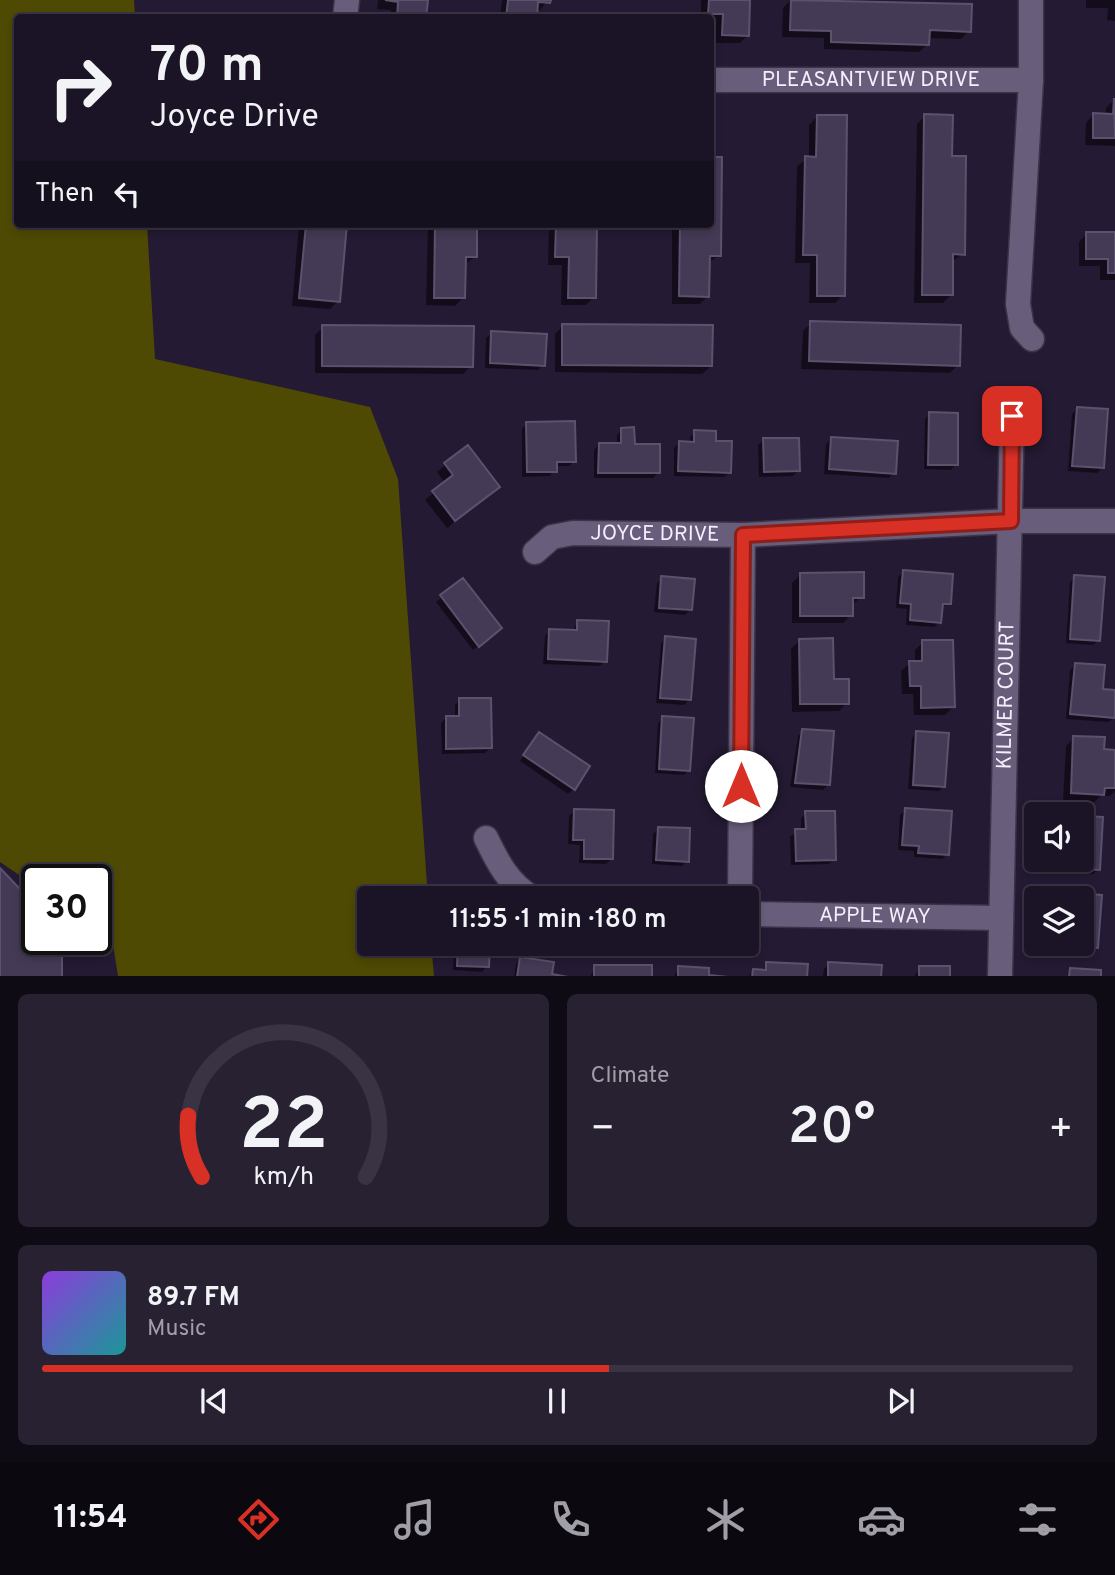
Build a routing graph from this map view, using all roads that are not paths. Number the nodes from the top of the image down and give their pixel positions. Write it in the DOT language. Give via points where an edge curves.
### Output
graph roads {
  1 [pos="1031,0"];
  2 [pos="714,80"];
  3 [pos="1031,80"];
  4 [pos="1032,340"];
  5 [pos="1012,416"];
  6 [pos="1011,521"];
  7 [pos="1115,521"];
  8 [pos="743,535"];
  9 [pos="535,552"];
  10 [pos="486,838"];
  11 [pos="517,886"];
  12 [pos="740,886"];
  13 [pos="759,914"];
  14 [pos="1001,918"];
  15 [pos="1000,976"];
  1 -- 3 [label="street"];
  2 -- 3 [label="street, PLEASANTVIEW DRIVE"];
  3 -- 4 [label="street" via="1017,304 1022,328"];
  5 -- 6 [label="street, KILMER COURT"];
  6 -- 7 [label="street, JOYCE DRIVE"];
  6 -- 8 [label="street, JOYCE DRIVE"];
  6 -- 14 [label="street, KILMER COURT"];
  8 -- 9 [label="street, JOYCE DRIVE" via="573,533 552,537"];
  8 -- 12 [label="street"];
  10 -- 11 [label="street" via="500,867"];
  13 -- 14 [label="street, APPLE WAY"];
  14 -- 15 [label="street, KILMER COURT"];
}
